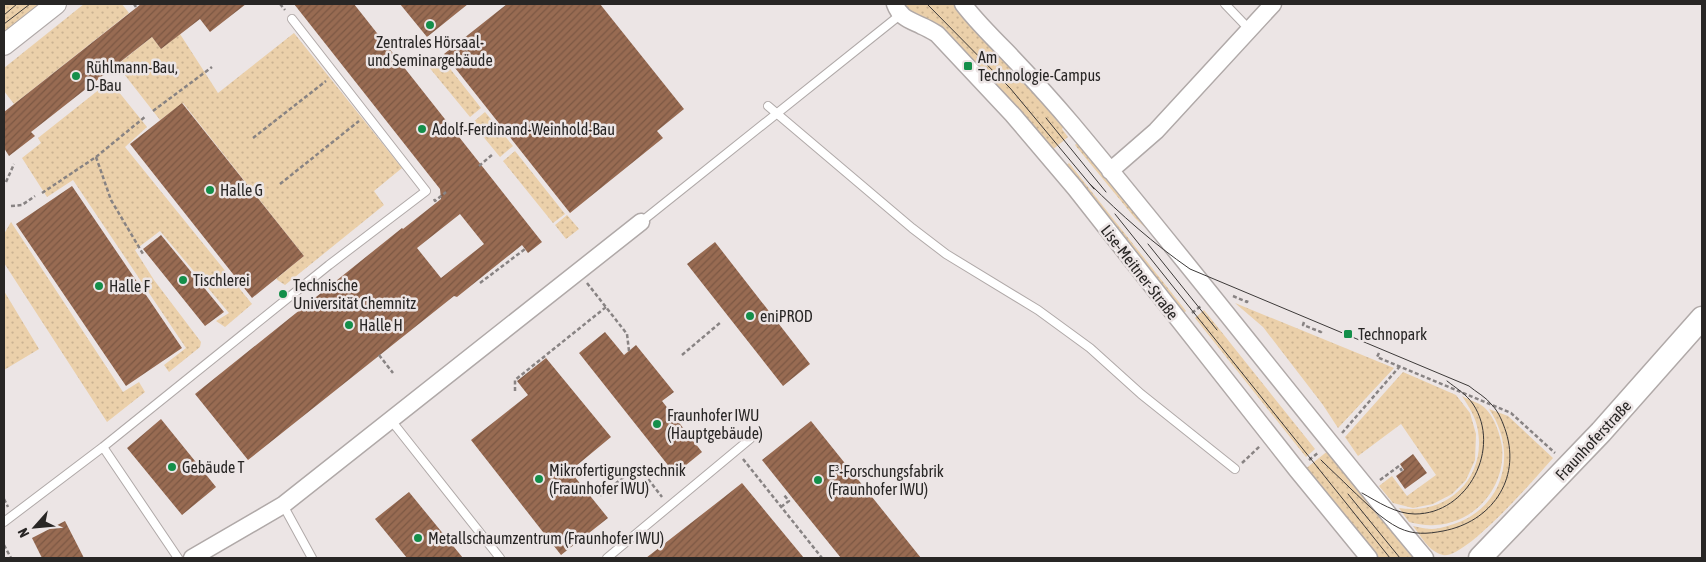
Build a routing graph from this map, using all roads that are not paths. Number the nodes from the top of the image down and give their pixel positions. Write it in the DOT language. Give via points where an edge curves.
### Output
graph roads {
  1 [pos="56,4"];
  2 [pos="963,4"];
  3 [pos="1224,4"];
  4 [pos="1272,4"];
  5 [pos="897,9"];
  6 [pos="292,19"];
  7 [pos="1249,30"];
  8 [pos="4,45"];
  9 [pos="768,106"];
  10 [pos="777,114"];
  11 [pos="1110,171"];
  12 [pos="641,222"];
  13 [pos="1702,318"];
  14 [pos="390,419"];
  15 [pos="750,439"];
  16 [pos="103,447"];
  17 [pos="1235,469"];
  18 [pos="283,505"];
  19 [pos="4,522"];
  20 [pos="178,558"];
  21 [pos="192,558"];
  22 [pos="312,558"];
  23 [pos="500,558"];
  24 [pos="608,558"];
  25 [pos="1369,558"];
  26 [pos="1425,558"];
  27 [pos="1480,558"];
  1 -- 8 [label="street"];
  2 -- 11 [label="street" via="1043,89"];
  3 -- 7 [label="lane"];
  4 -- 7 [label="street"];
  5 -- 10 [label="lane"];
  5 -- 25 [label="street, Lise-Meitner-Straße" via="909,21 937,34 1014,114"];
  6 -- 16 [label="lane" via="426,191 322,270"];
  7 -- 11 [label="street" via="1156,131"];
  9 -- 10 [label="lane"];
  10 -- 12 [label="lane"];
  10 -- 17 [label="lane" via="912,228 946,254 1038,310 1090,348 1141,394"];
  11 -- 26 [label="street"];
  12 -- 14 [label="street"];
  13 -- 27 [label="main road, Fraunhoferstraße" via="1601,432"];
  14 -- 18 [label="street"];
  14 -- 23 [label="lane"];
  15 -- 24 [label="lane"];
  16 -- 19 [label="lane"];
  16 -- 20 [label="lane"];
  18 -- 21 [label="street"];
  18 -- 22 [label="lane"];
}
